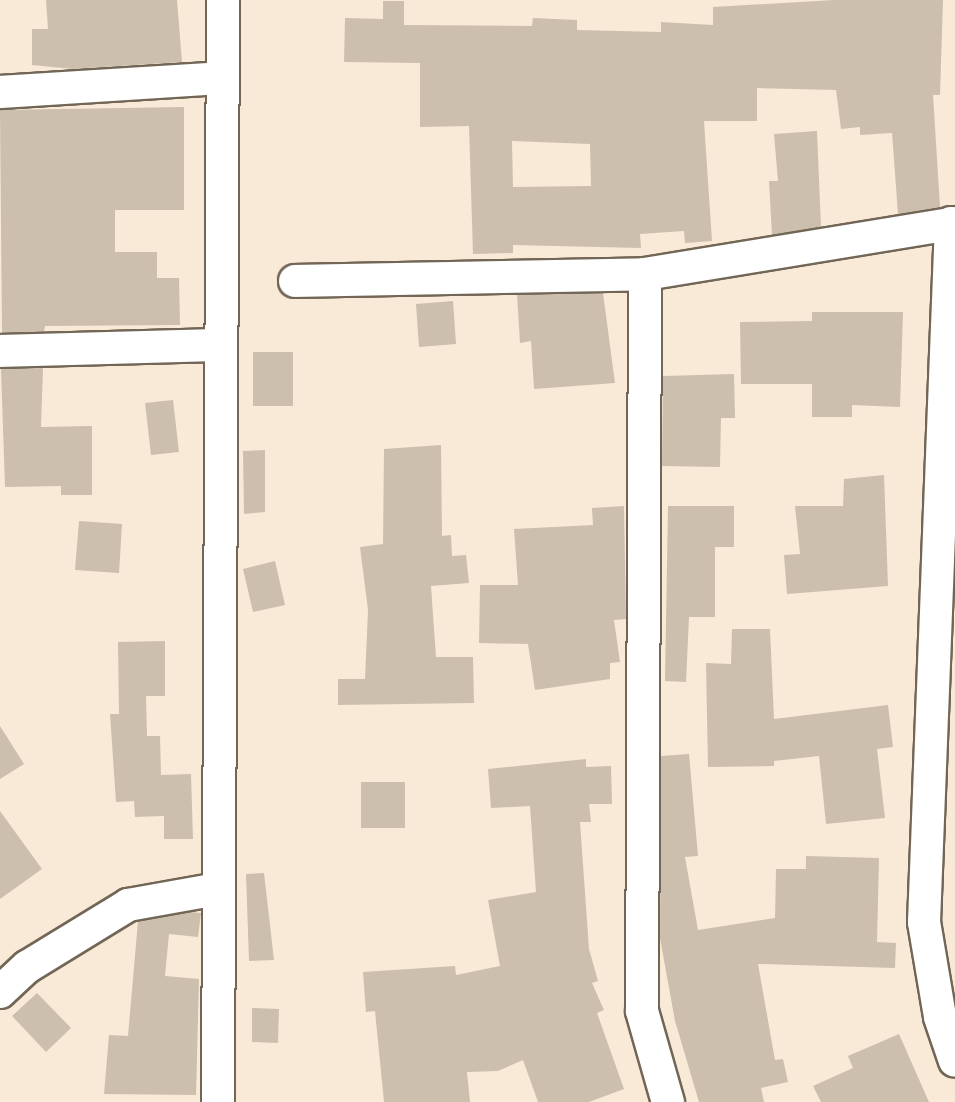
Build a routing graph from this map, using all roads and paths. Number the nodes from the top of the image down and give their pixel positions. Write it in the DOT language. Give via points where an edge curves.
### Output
graph roads {
  1 [pos="223,0"];
  2 [pos="221,78"];
  3 [pos="0,92"];
  4 [pos="953,223"];
  5 [pos="645,274"];
  6 [pos="295,281"];
  7 [pos="220,345"];
  8 [pos="0,351"];
  9 [pos="218,889"];
  10 [pos="0,992"];
  11 [pos="955,1061"];
  12 [pos="218,1102"];
  13 [pos="668,1102"];
  1 -- 2 [label="street"];
  2 -- 3 [label="street"];
  2 -- 7 [label="street"];
  4 -- 5 [label="street"];
  4 -- 11 [label="street" via="924,922 940,1017"];
  5 -- 6 [label="street"];
  5 -- 13 [label="street" via="642,1011"];
  7 -- 8 [label="street"];
  7 -- 9 [label="street"];
  9 -- 10 [label="street" via="128,905 27,967"];
  9 -- 12 [label="street"];
}
